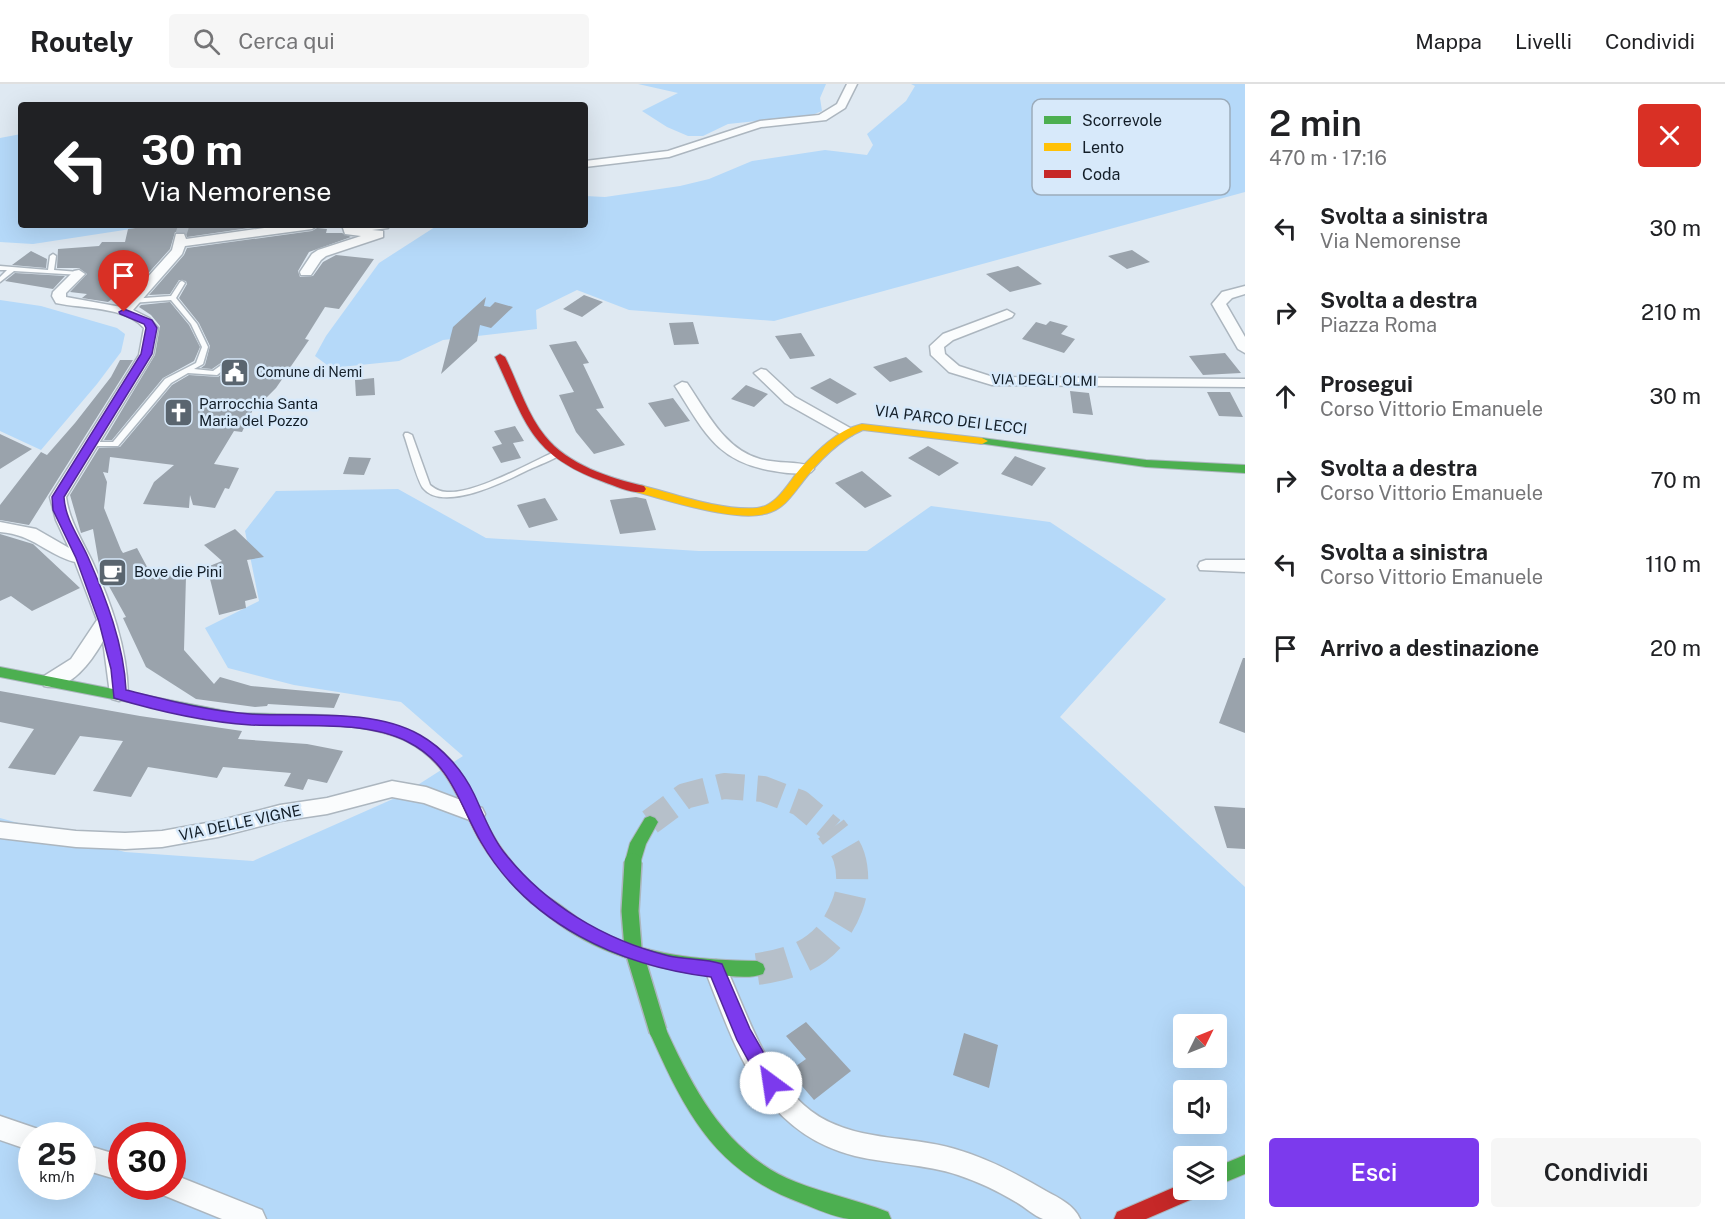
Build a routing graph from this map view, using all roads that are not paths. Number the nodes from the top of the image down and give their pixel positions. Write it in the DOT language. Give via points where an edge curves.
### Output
graph roads {
  1 [pos="852,84"];
  2 [pos="588,165"];
  3 [pos="286,228"];
  4 [pos="349,228"];
  5 [pos="53,256"];
  6 [pos="0,268"];
  7 [pos="12,270"];
  8 [pos="51,272"];
  9 [pos="306,272"];
  10 [pos="79,274"];
  11 [pos="0,280"];
  12 [pos="182,283"];
  13 [pos="1245,290"];
  14 [pos="173,298"];
  15 [pos="127,306"];
  16 [pos="1007,314"];
  17 [pos="1245,349"];
  18 [pos="500,357"];
  19 [pos="229,362"];
  20 [pos="188,371"];
  21 [pos="761,373"];
  22 [pos="1245,383"];
  23 [pos="682,386"];
  24 [pos="847,432"];
  25 [pos="408,435"];
  26 [pos="93,444"];
  27 [pos="557,454"];
  28 [pos="806,469"];
  29 [pos="1245,469"];
  30 [pos="0,527"];
  31 [pos="82,558"];
  32 [pos="1206,566"];
  33 [pos="1245,566"];
  34 [pos="105,622"];
  35 [pos="84,658"];
  36 [pos="116,662"];
  37 [pos="0,672"];
  38 [pos="51,681"];
  39 [pos="119,694"];
  40 [pos="475,814"];
  41 [pos="646,828"];
  42 [pos="0,830"];
  43 [pos="756,969"];
  44 [pos="716,970"];
  45 [pos="0,1128"];
  46 [pos="18,1134"];
  47 [pos="1245,1164"];
  48 [pos="1227,1172"];
  49 [pos="186,1192"];
  50 [pos="1173,1198"];
  51 [pos="253,1219"];
  52 [pos="881,1219"];
  53 [pos="1067,1219"];
  54 [pos="1124,1219"];
  1 -- 2 [label="street" via="841,106 822,118 760,124 669,153"];
  3 -- 15 [label="street" via="181,240 171,259"];
  4 -- 9 [label="street" via="378,234 322,253"];
  5 -- 8 [label="lane"];
  6 -- 7 [label="lane"];
  7 -- 8 [label="lane"];
  7 -- 11 [label="lane"];
  8 -- 10 [label="lane"];
  10 -- 15 [label="street" via="60,292 61,300"];
  12 -- 14 [label="lane"];
  13 -- 17 [label="street" via="1227,295 1219,304"];
  14 -- 15 [label="lane"];
  14 -- 20 [label="lane" via="194,324 205,347 199,364"];
  15 -- 26 [label="street" via="148,322 151,339"];
  16 -- 22 [label="street, VIA DEGLI OLMI" via="948,337 937,346 938,355 954,369 992,381"];
  18 -- 27 [label="main road" via="540,437"];
  19 -- 20 [label="lane" via="214,373"];
  20 -- 26 [label="lane" via="165,384 115,444"];
  21 -- 24 [label="street" via="795,404"];
  23 -- 28 [label="street" via="716,436 737,456 768,467"];
  24 -- 28 [label="main road"];
  24 -- 29 [label="main road, VIA PARCO DEI LECCI" via="870,427 1034,446 1124,462 1206,470"];
  25 -- 27 [label="lane" via="426,486 447,495 473,489"];
  26 -- 31 [label="street" via="58,497 59,510"];
  27 -- 28 [label="main road" via="614,483 752,512 777,504"];
  30 -- 31 [label="street" via="32,533 70,557"];
  31 -- 34 [label="street"];
  32 -- 33 [label="street"];
  34 -- 35 [label="street"];
  34 -- 36 [label="street"];
  35 -- 36 [label="street"];
  35 -- 38 [label="street"];
  36 -- 39 [label="street"];
  37 -- 38 [label="main road"];
  38 -- 39 [label="main road"];
  39 -- 40 [label="main road" via="248,719 360,722 397,730 442,759 466,793"];
  40 -- 42 [label="street, VIA DELLE VIGNE" via="426,795 392,789 327,807 162,838 76,839"];
  40 -- 44 [label="main road" via="490,845 511,873 566,920 599,939 645,957"];
  41 -- 52 [label="main road, bridge" via="633,862 631,938 658,1031 692,1104 713,1132 754,1170 779,1184"];
  43 -- 44 [label="main road"];
  44 -- 53 [label="street" via="763,1070 802,1119 848,1142 924,1154 979,1170"];
  45 -- 46 [label="street"];
  47 -- 48 [label="main road"];
  49 -- 51 [label="street"];
  50 -- 54 [label="main road"];
}
